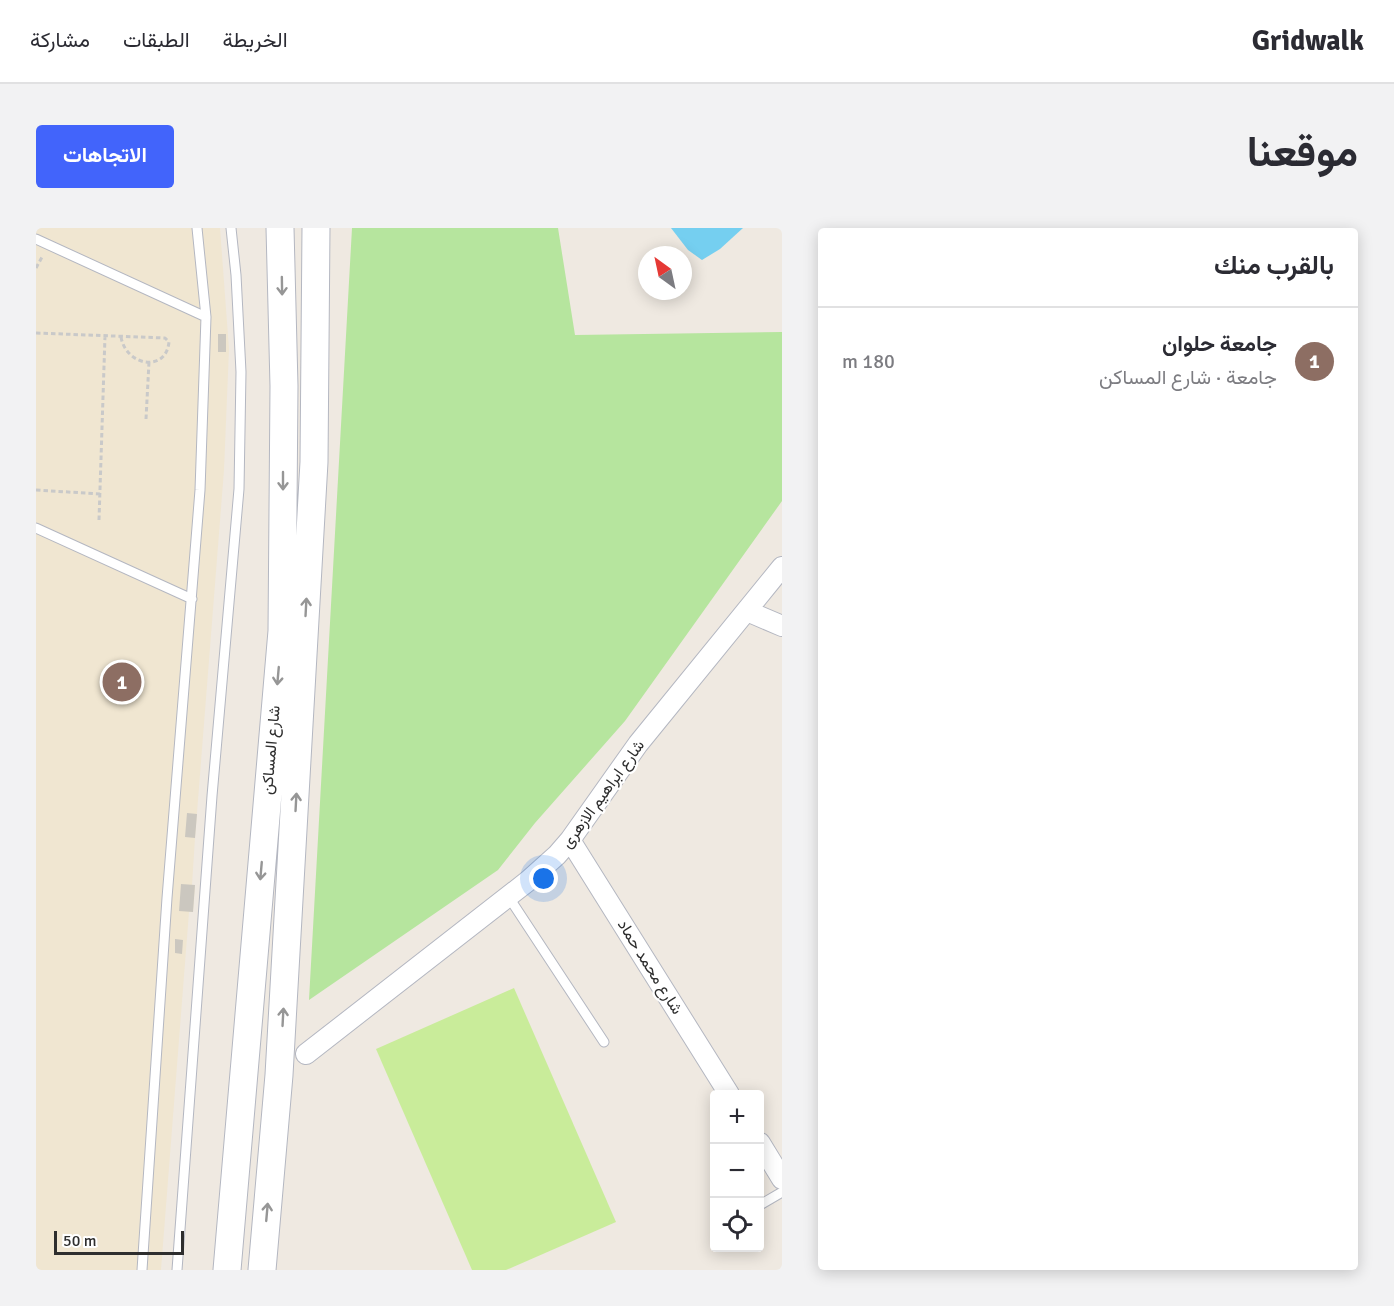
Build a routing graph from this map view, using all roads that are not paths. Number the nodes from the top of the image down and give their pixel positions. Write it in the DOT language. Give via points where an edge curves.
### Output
graph roads {
  1 [pos="197,228"];
  2 [pos="231,228"];
  3 [pos="280,228"];
  4 [pos="316,228"];
  5 [pos="36,239"];
  6 [pos="206,317"];
  7 [pos="36,528"];
  8 [pos="782,567"];
  9 [pos="192,599"];
  10 [pos="747,611"];
  11 [pos="782,626"];
  12 [pos="570,840"];
  13 [pos="508,896"];
  14 [pos="604,1042"];
  15 [pos="306,1054"];
  16 [pos="726,1090"];
  17 [pos="760,1144"];
  18 [pos="782,1179"];
  19 [pos="782,1192"];
  20 [pos="764,1202"];
  21 [pos="142,1270"];
  22 [pos="177,1270"];
  23 [pos="227,1270"];
  24 [pos="262,1270"];
  1 -- 6 [label="lane"];
  2 -- 22 [label="lane" via="241,363 239,489"];
  3 -- 23 [label="street, شارع المساكن, one-way" via="284,386 282,631"];
  24 -- 4 [label="street, شارع المساكن, one-way" via="279,1075 314,462"];
  5 -- 6 [label="lane"];
  6 -- 9 [label="lane"];
  7 -- 9 [label="lane"];
  8 -- 10 [label="street, شارع ابراهيم الازهرى"];
  9 -- 21 [label="lane"];
  10 -- 11 [label="street"];
  10 -- 12 [label="street, شارع ابراهيم الازهرى" via="638,744"];
  12 -- 13 [label="street, شارع ابراهيم الازهرى"];
  12 -- 16 [label="street, شارع محمد حماد"];
  13 -- 14 [label="lane"];
  13 -- 15 [label="street, شارع ابراهيم الازهرى"];
  17 -- 18 [label="street"];
  19 -- 20 [label="lane"];
}
